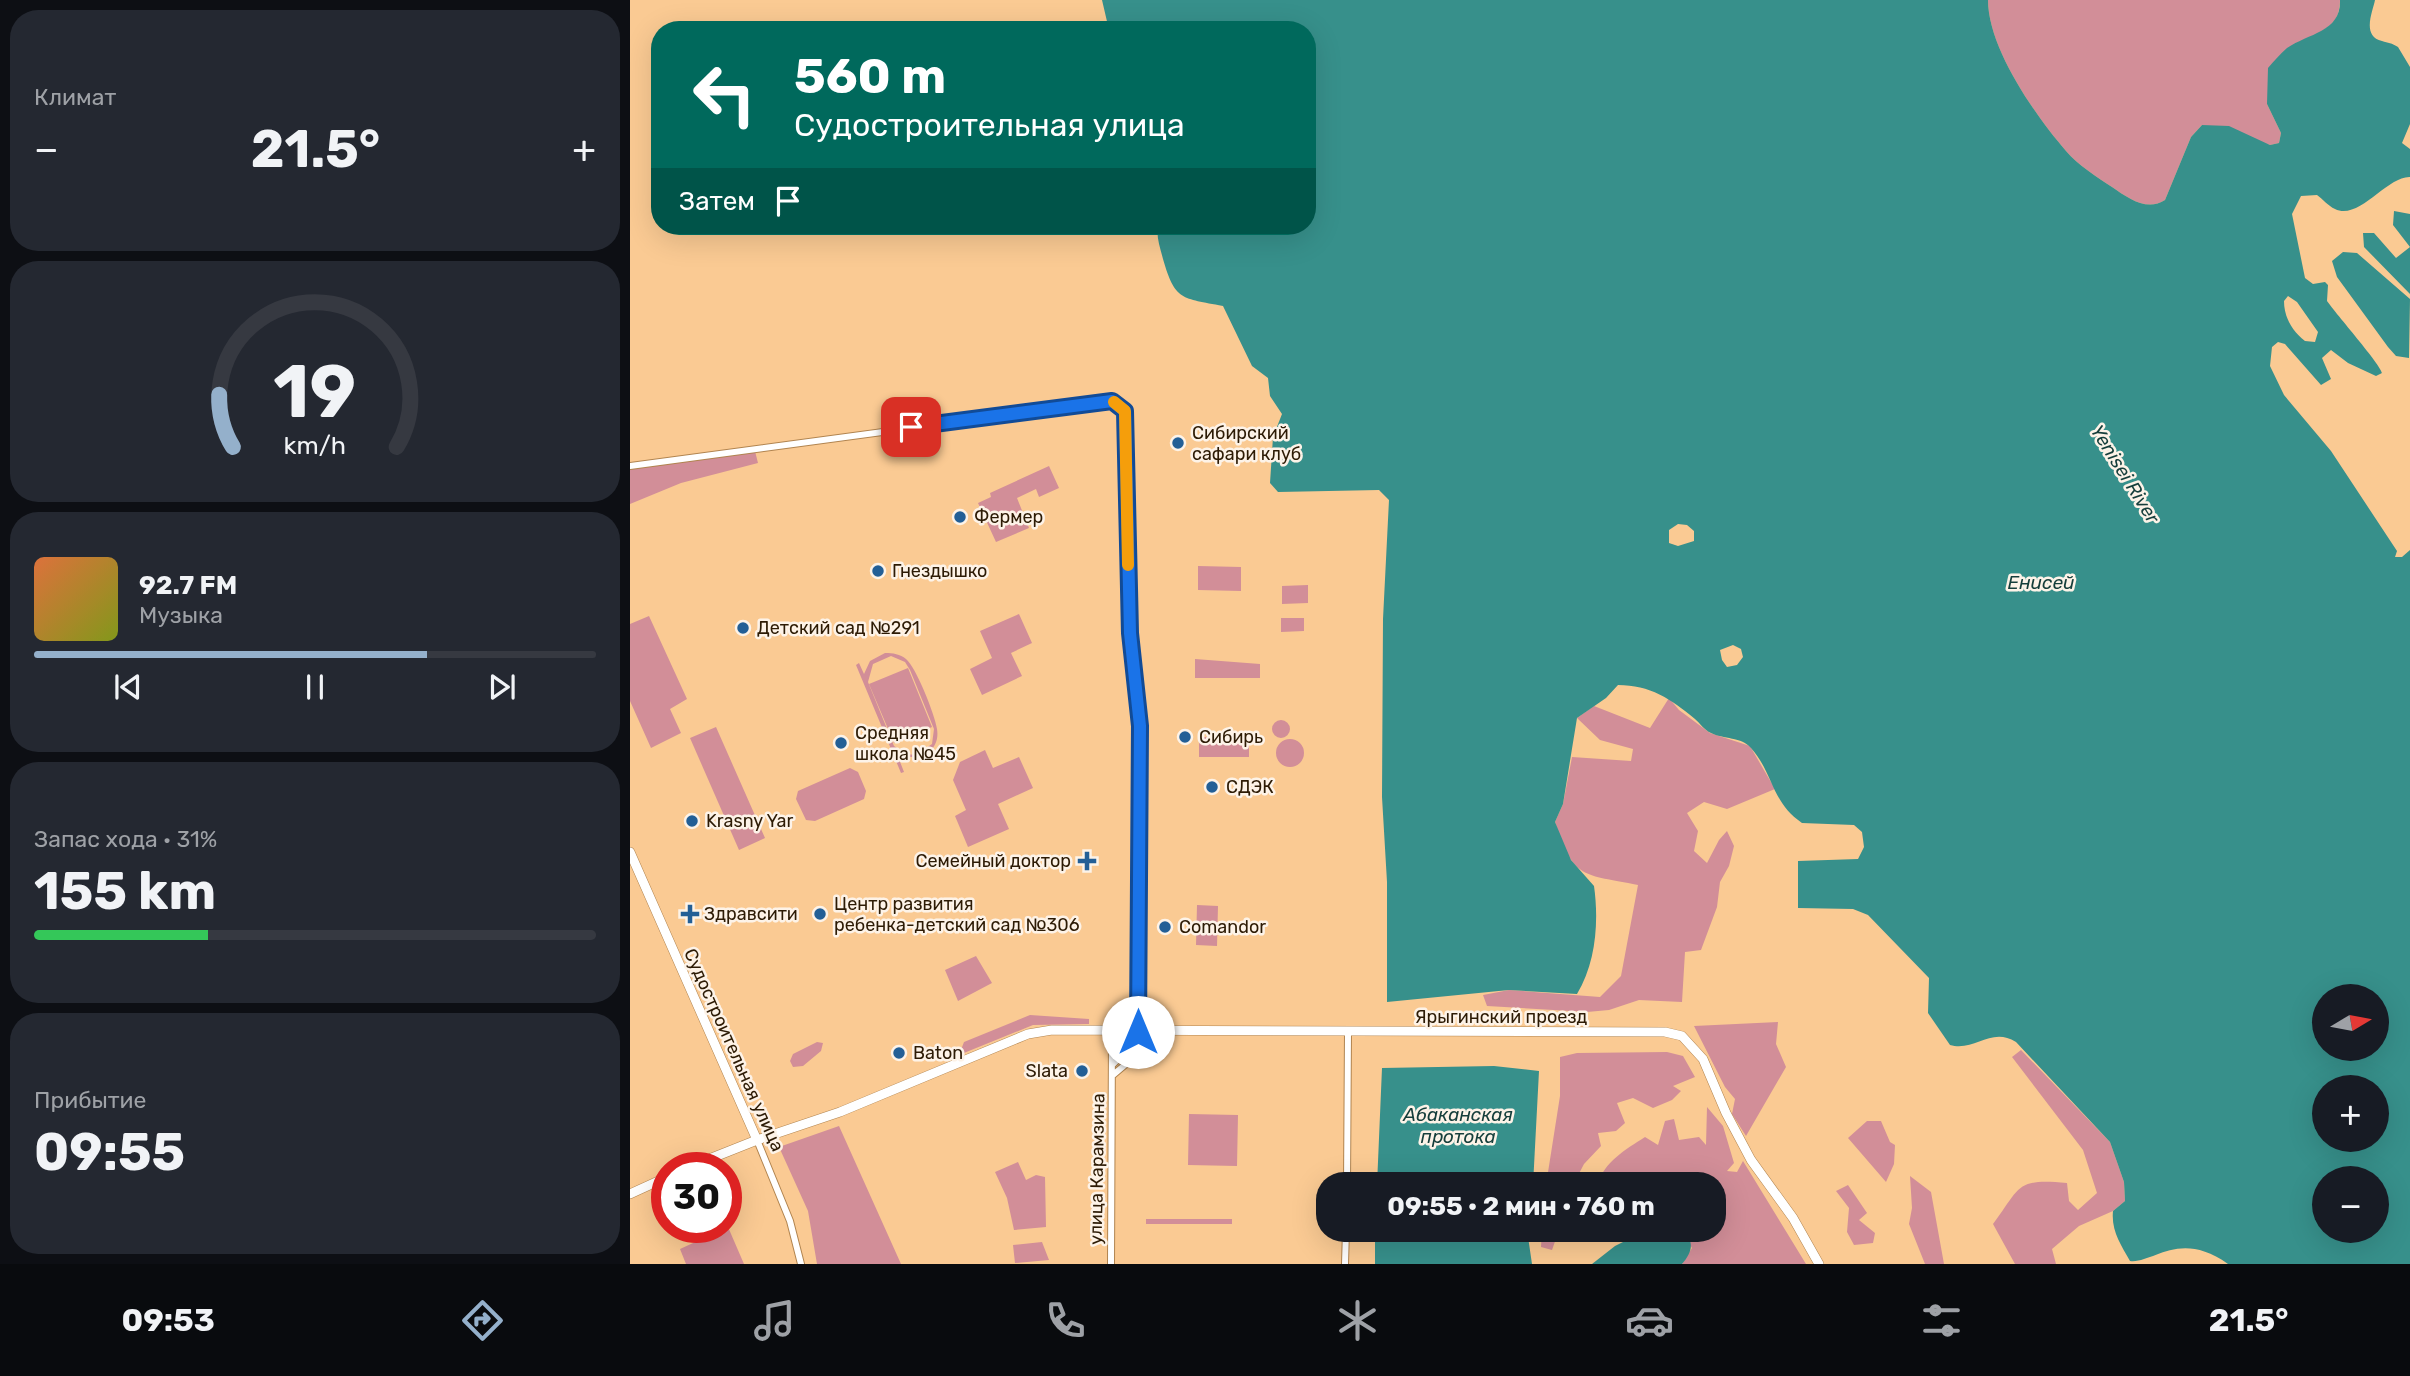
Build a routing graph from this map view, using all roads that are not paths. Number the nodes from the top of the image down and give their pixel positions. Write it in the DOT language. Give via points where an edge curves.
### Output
graph roads {
  1 [pos="630,466"];
  2 [pos="630,852"];
  3 [pos="1165,1031"];
  4 [pos="1112,1032"];
  5 [pos="1138,1032"];
  6 [pos="1348,1032"];
  7 [pos="1113,1064"];
  8 [pos="1113,1075"];
  9 [pos="757,1140"];
  10 [pos="727,1152"];
  11 [pos="1347,1172"];
  12 [pos="651,1184"];
  13 [pos="630,1194"];
  14 [pos="1346,1242"];
  15 [pos="802,1264"];
  16 [pos="1111,1264"];
  17 [pos="1345,1264"];
  18 [pos="1819,1264"];
  1 -- 5 [label="street" via="1112,401 1125,411 1130,633 1140,726"];
  2 -- 9 [label="main road, Судостроительная улица"];
  3 -- 5 [label="main road, Ярыгинский проезд"];
  3 -- 6 [label="main road, Ярыгинский проезд"];
  3 -- 8 [label="street"];
  4 -- 5 [label="main road, Ярыгинский проезд"];
  4 -- 7 [label="street, улица Карамзина"];
  4 -- 9 [label="main road, Ярыгинский проезд" via="1028,1034 840,1112"];
  5 -- 7 [label="street" via="1136,1042"];
  6 -- 11 [label="street"];
  6 -- 18 [label="main road, Ярыгинский проезд" via="1665,1032 1682,1036 1703,1059 1751,1160 1793,1217"];
  7 -- 8 [label="street, улица Карамзина"];
  8 -- 16 [label="street, улица Карамзина"];
  9 -- 10 [label="main road, Ярыгинский проезд"];
  9 -- 15 [label="street, Судостроительная улица"];
  12 -- 13 [label="main road"];
  14 -- 17 [label="street"];
}
